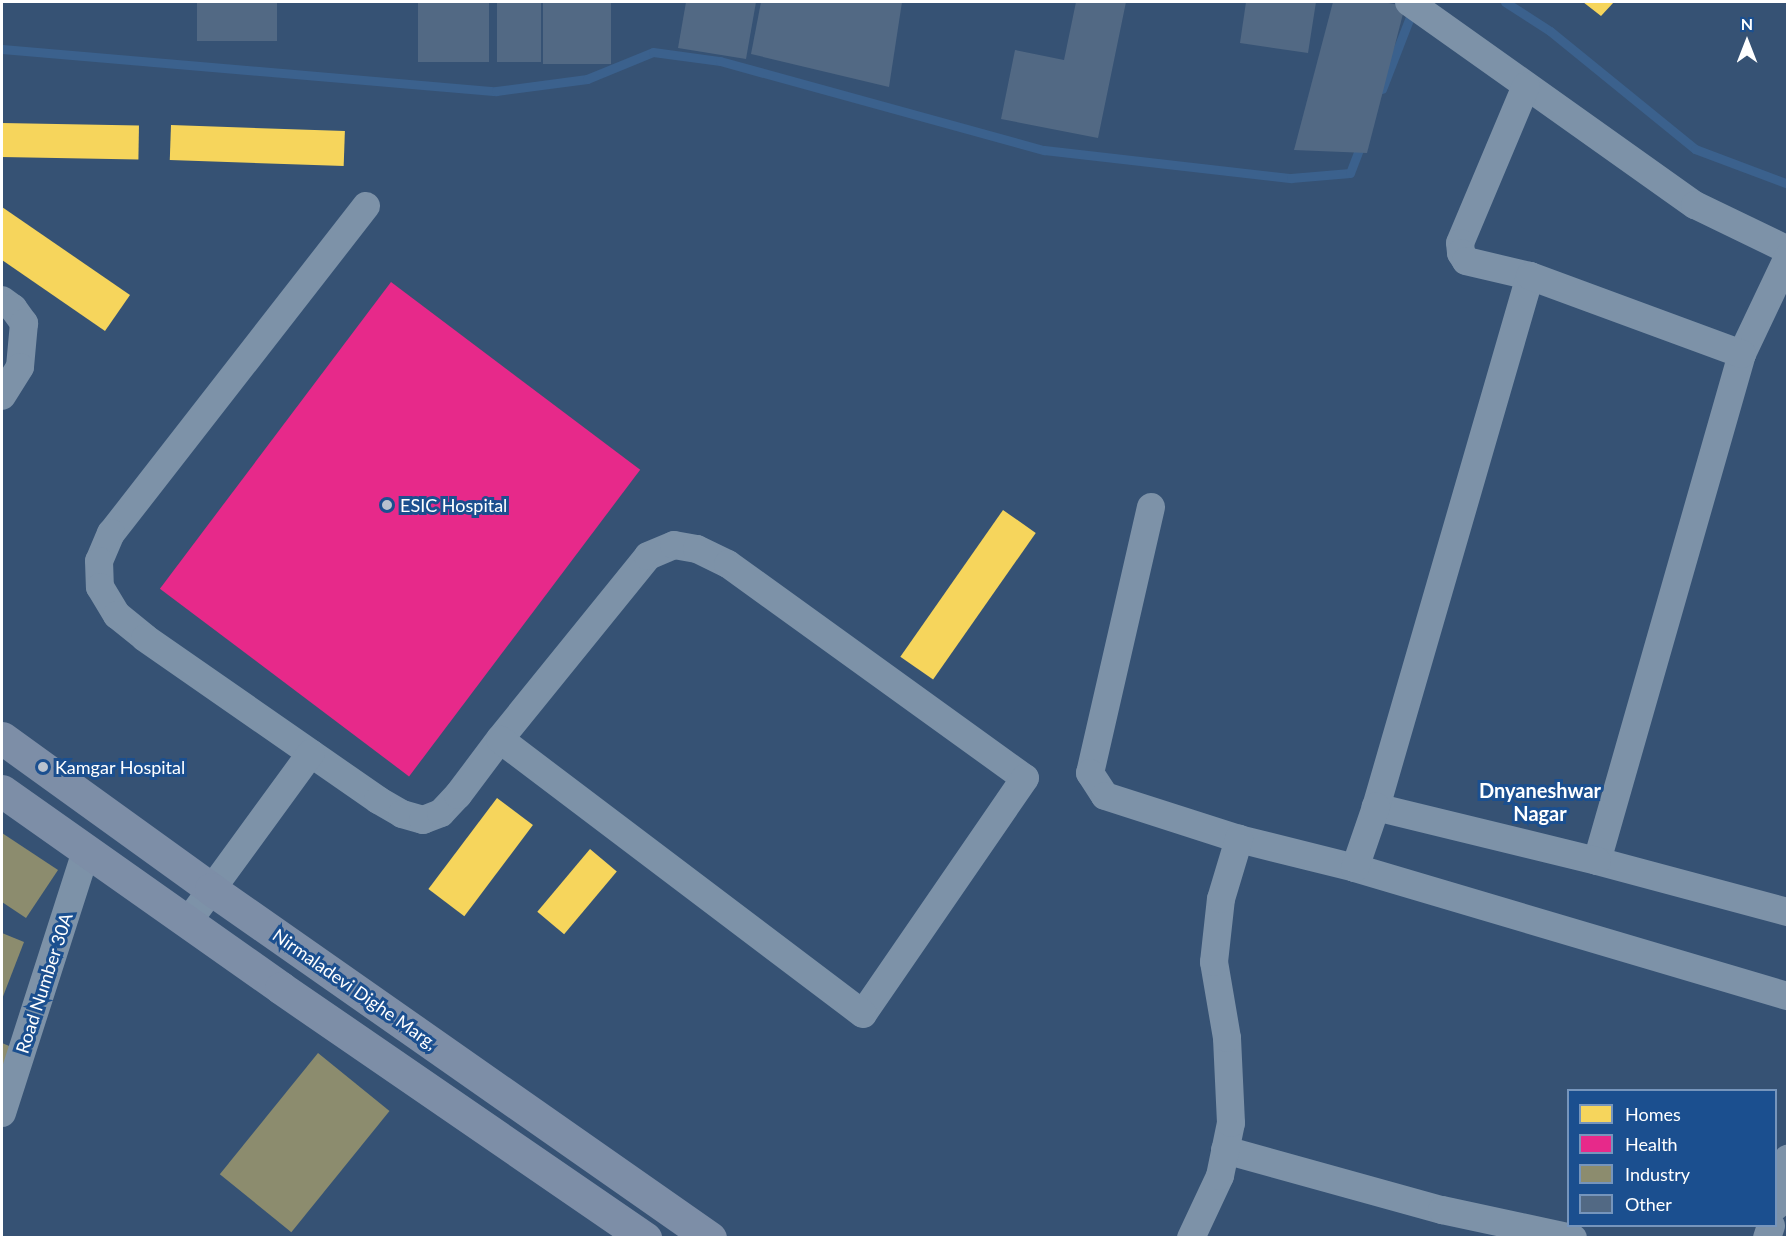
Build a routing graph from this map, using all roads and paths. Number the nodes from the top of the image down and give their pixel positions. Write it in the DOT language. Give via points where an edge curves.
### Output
graph roads {
  1 [pos="1413,5"];
  2 [pos="1526,86"];
  3 [pos="366,206"];
  4 [pos="1788,250"];
  5 [pos="1788,257"];
  6 [pos="1530,276"];
  7 [pos="2,300"];
  8 [pos="1742,354"];
  9 [pos="2,396"];
  10 [pos="1151,507"];
  11 [pos="2,738"];
  12 [pos="500,739"];
  13 [pos="311,753"];
  14 [pos="2,791"];
  15 [pos="1376,807"];
  16 [pos="1239,839"];
  17 [pos="86,852"];
  18 [pos="1597,861"];
  19 [pos="1355,868"];
  20 [pos="211,889"];
  21 [pos="1788,912"];
  22 [pos="187,923"];
  23 [pos="1788,996"];
  24 [pos="2,1113"];
  25 [pos="1225,1150"];
  26 [pos="1788,1159"];
  27 [pos="1777,1202"];
  28 [pos="645,1238"];
  29 [pos="710,1238"];
  30 [pos="1191,1238"];
  31 [pos="1573,1238"];
  1 -- 2 [label="street"];
  2 -- 4 [label="street" via="1695,205"];
  2 -- 6 [label="street" via="1460,243 1466,261"];
  3 -- 13 [label="street" via="111,532 99,561 100,587 117,615"];
  5 -- 8 [label="street"];
  6 -- 8 [label="street"];
  6 -- 15 [label="street"];
  7 -- 9 [label="street" via="24,323 24,342 20,367"];
  8 -- 18 [label="street"];
  10 -- 16 [label="street" via="1090,773 1105,796"];
  11 -- 20 [label="main road, Nirmaladevi Dighe Marg,"];
  12 -- 12 [label="street" via="648,556 674,545 697,549 728,564 1025,778 862,1014"];
  12 -- 13 [label="street" via="441,813 423,820 402,814 378,800"];
  13 -- 20 [label="street"];
  14 -- 17 [label="main road"];
  15 -- 18 [label="street"];
  15 -- 19 [label="street"];
  16 -- 19 [label="street"];
  16 -- 25 [label="street" via="1221,899 1214,962 1227,1038 1231,1123"];
  17 -- 22 [label="main road"];
  17 -- 24 [label="street, Road Number 30A"];
  18 -- 21 [label="street"];
  19 -- 23 [label="street"];
  20 -- 22 [label="street"];
  20 -- 29 [label="main road, Nirmaladevi Dighe Marg,"];
  22 -- 28 [label="main road"];
  25 -- 30 [label="street" via="1220,1176"];
  25 -- 31 [label="street" via="1442,1210"];
  26 -- 27 [label="street"];
}
